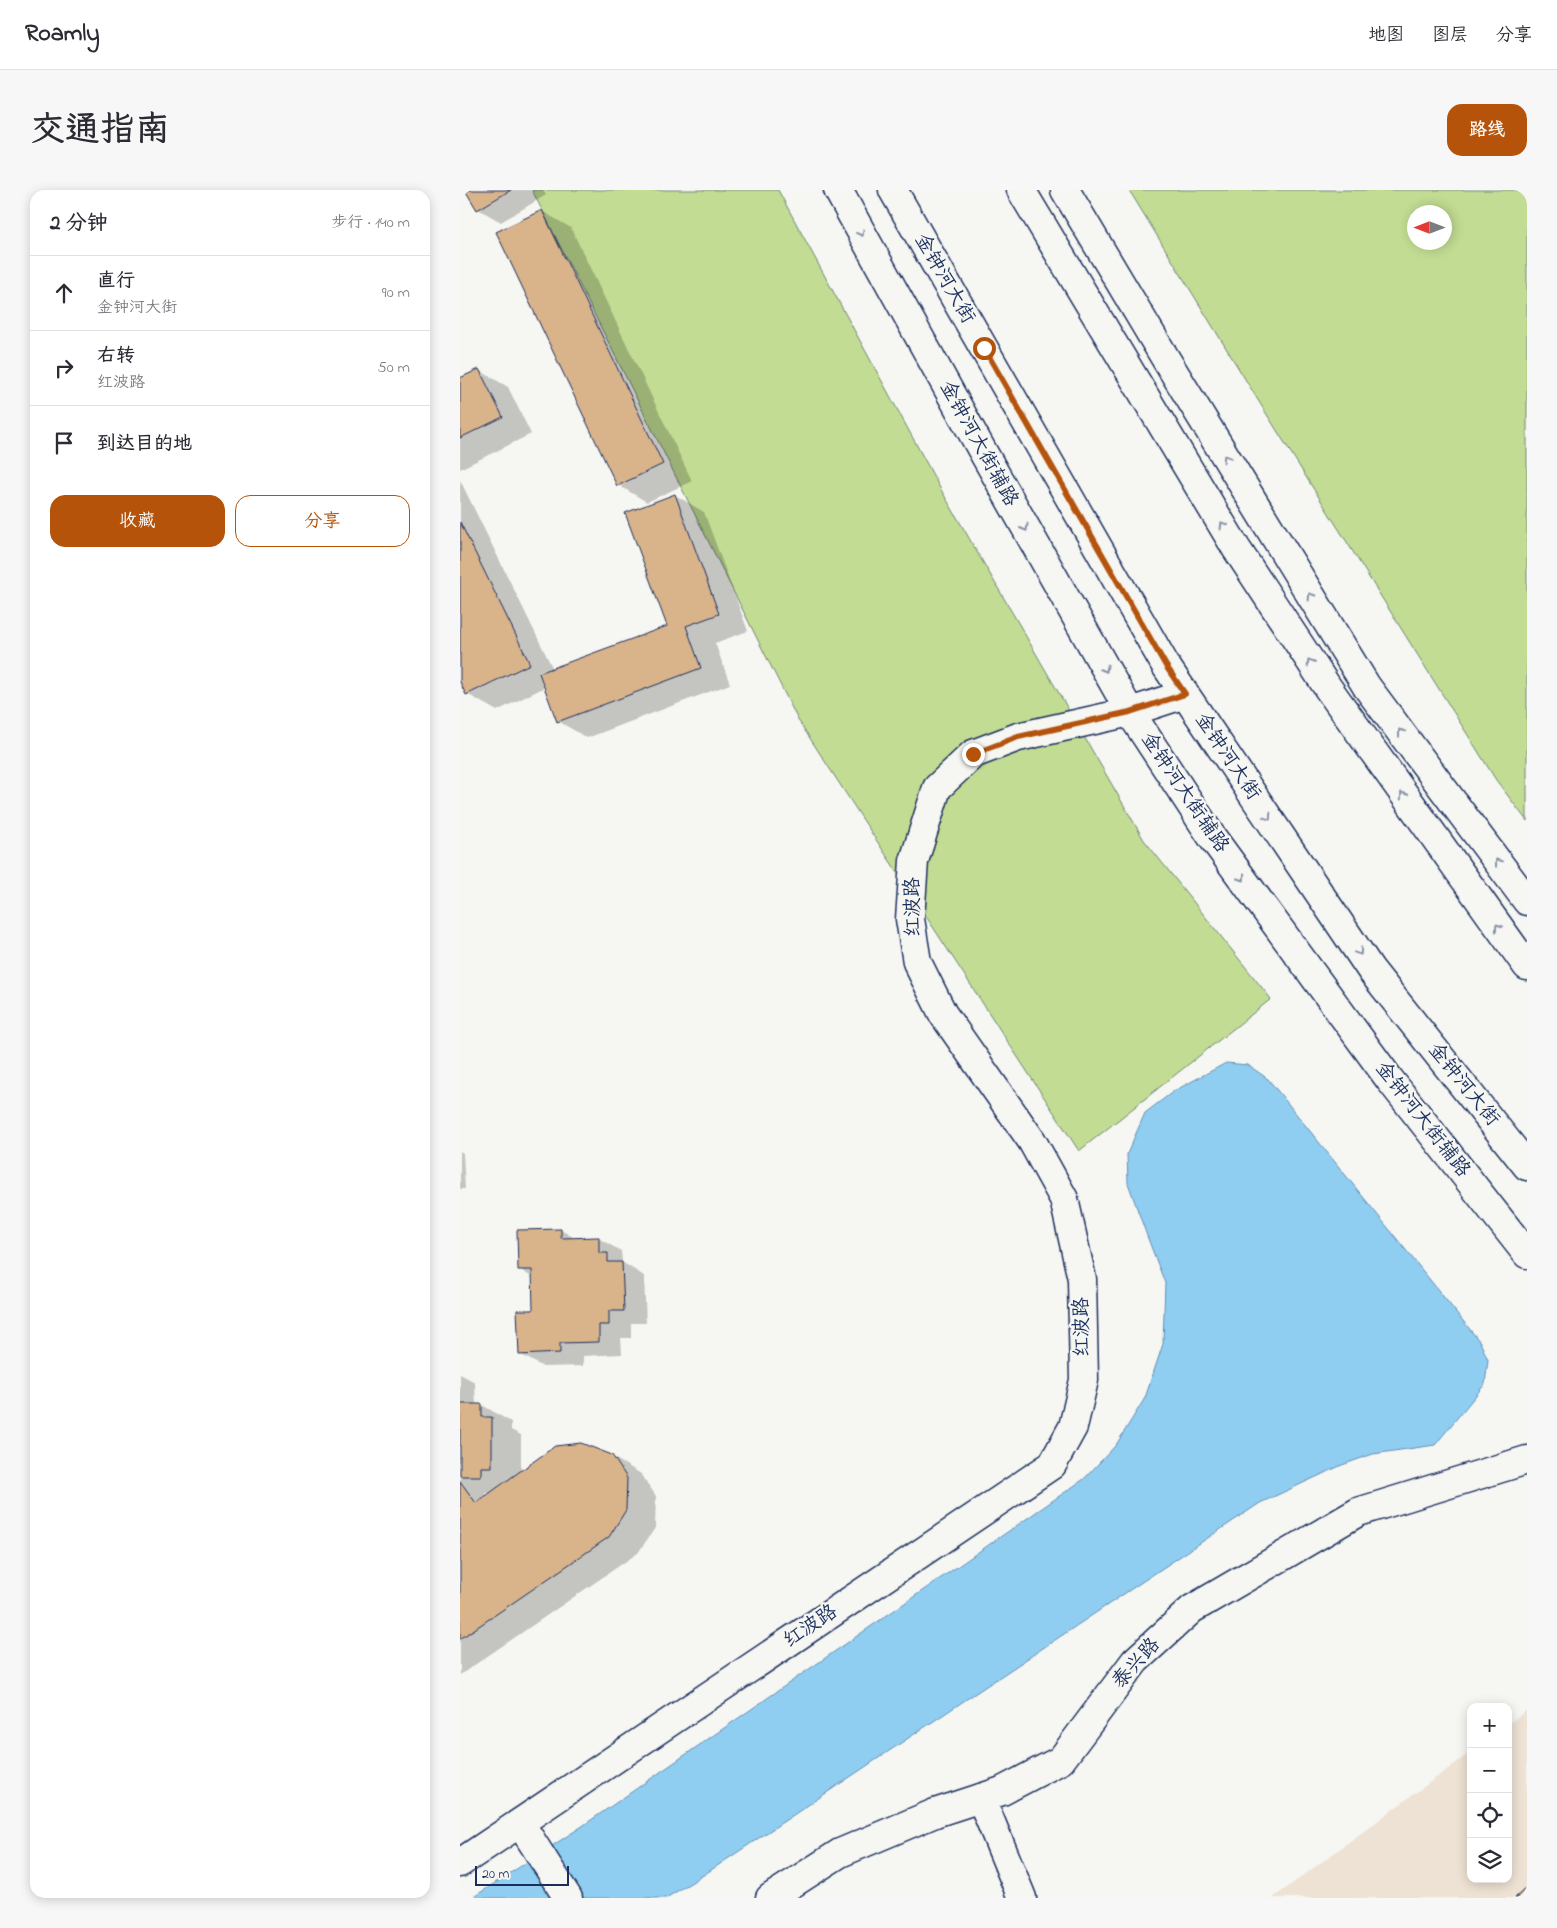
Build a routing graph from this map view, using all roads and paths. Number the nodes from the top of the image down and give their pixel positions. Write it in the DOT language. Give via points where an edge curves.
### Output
graph roads {
  1 [pos="838,190"];
  2 [pos="893,190"];
  3 [pos="1021,190"];
  4 [pos="1064,190"];
  5 [pos="1185,694"];
  6 [pos="1130,712"];
  7 [pos="1527,901"];
  8 [pos="1527,966"];
  9 [pos="1527,1166"];
  10 [pos="1527,1254"];
  11 [pos="1527,1460"];
  12 [pos="981,1798"];
  13 [pos="520,1823"];
  14 [pos="460,1863"];
  15 [pos="568,1898"];
  16 [pos="770,1898"];
  17 [pos="1022,1898"];
  1 -- 6 [label="street, 金钟河大街辅路, one-way"];
  2 -- 5 [label="street, 金钟河大街"];
  8 -- 3 [label="street, one-way" via="1328,688 1236,548"];
  7 -- 4 [label="street, one-way" via="1367,687"];
  5 -- 6 [label="street, 红波路"];
  5 -- 9 [label="street, 金钟河大街, one-way" via="1371,970"];
  6 -- 10 [label="street, 金钟河大街辅路, one-way" via="1212,837 1390,1080"];
  6 -- 13 [label="street, 红波路" via="1018,737 973,754 937,788 914,862 910,919 917,962 943,1014 1032,1141 1064,1199 1082,1279 1084,1380 1073,1427 1052,1465"];
  11 -- 12 [label="street, 泰兴路" via="1358,1512 1192,1609 1135,1661 1061,1760 1002,1791"];
  12 -- 16 [label="street, 泰兴路" via="840,1852"];
  12 -- 17 [label="street"];
  13 -- 14 [label="street, 红波路"];
  13 -- 15 [label="street"];
}
